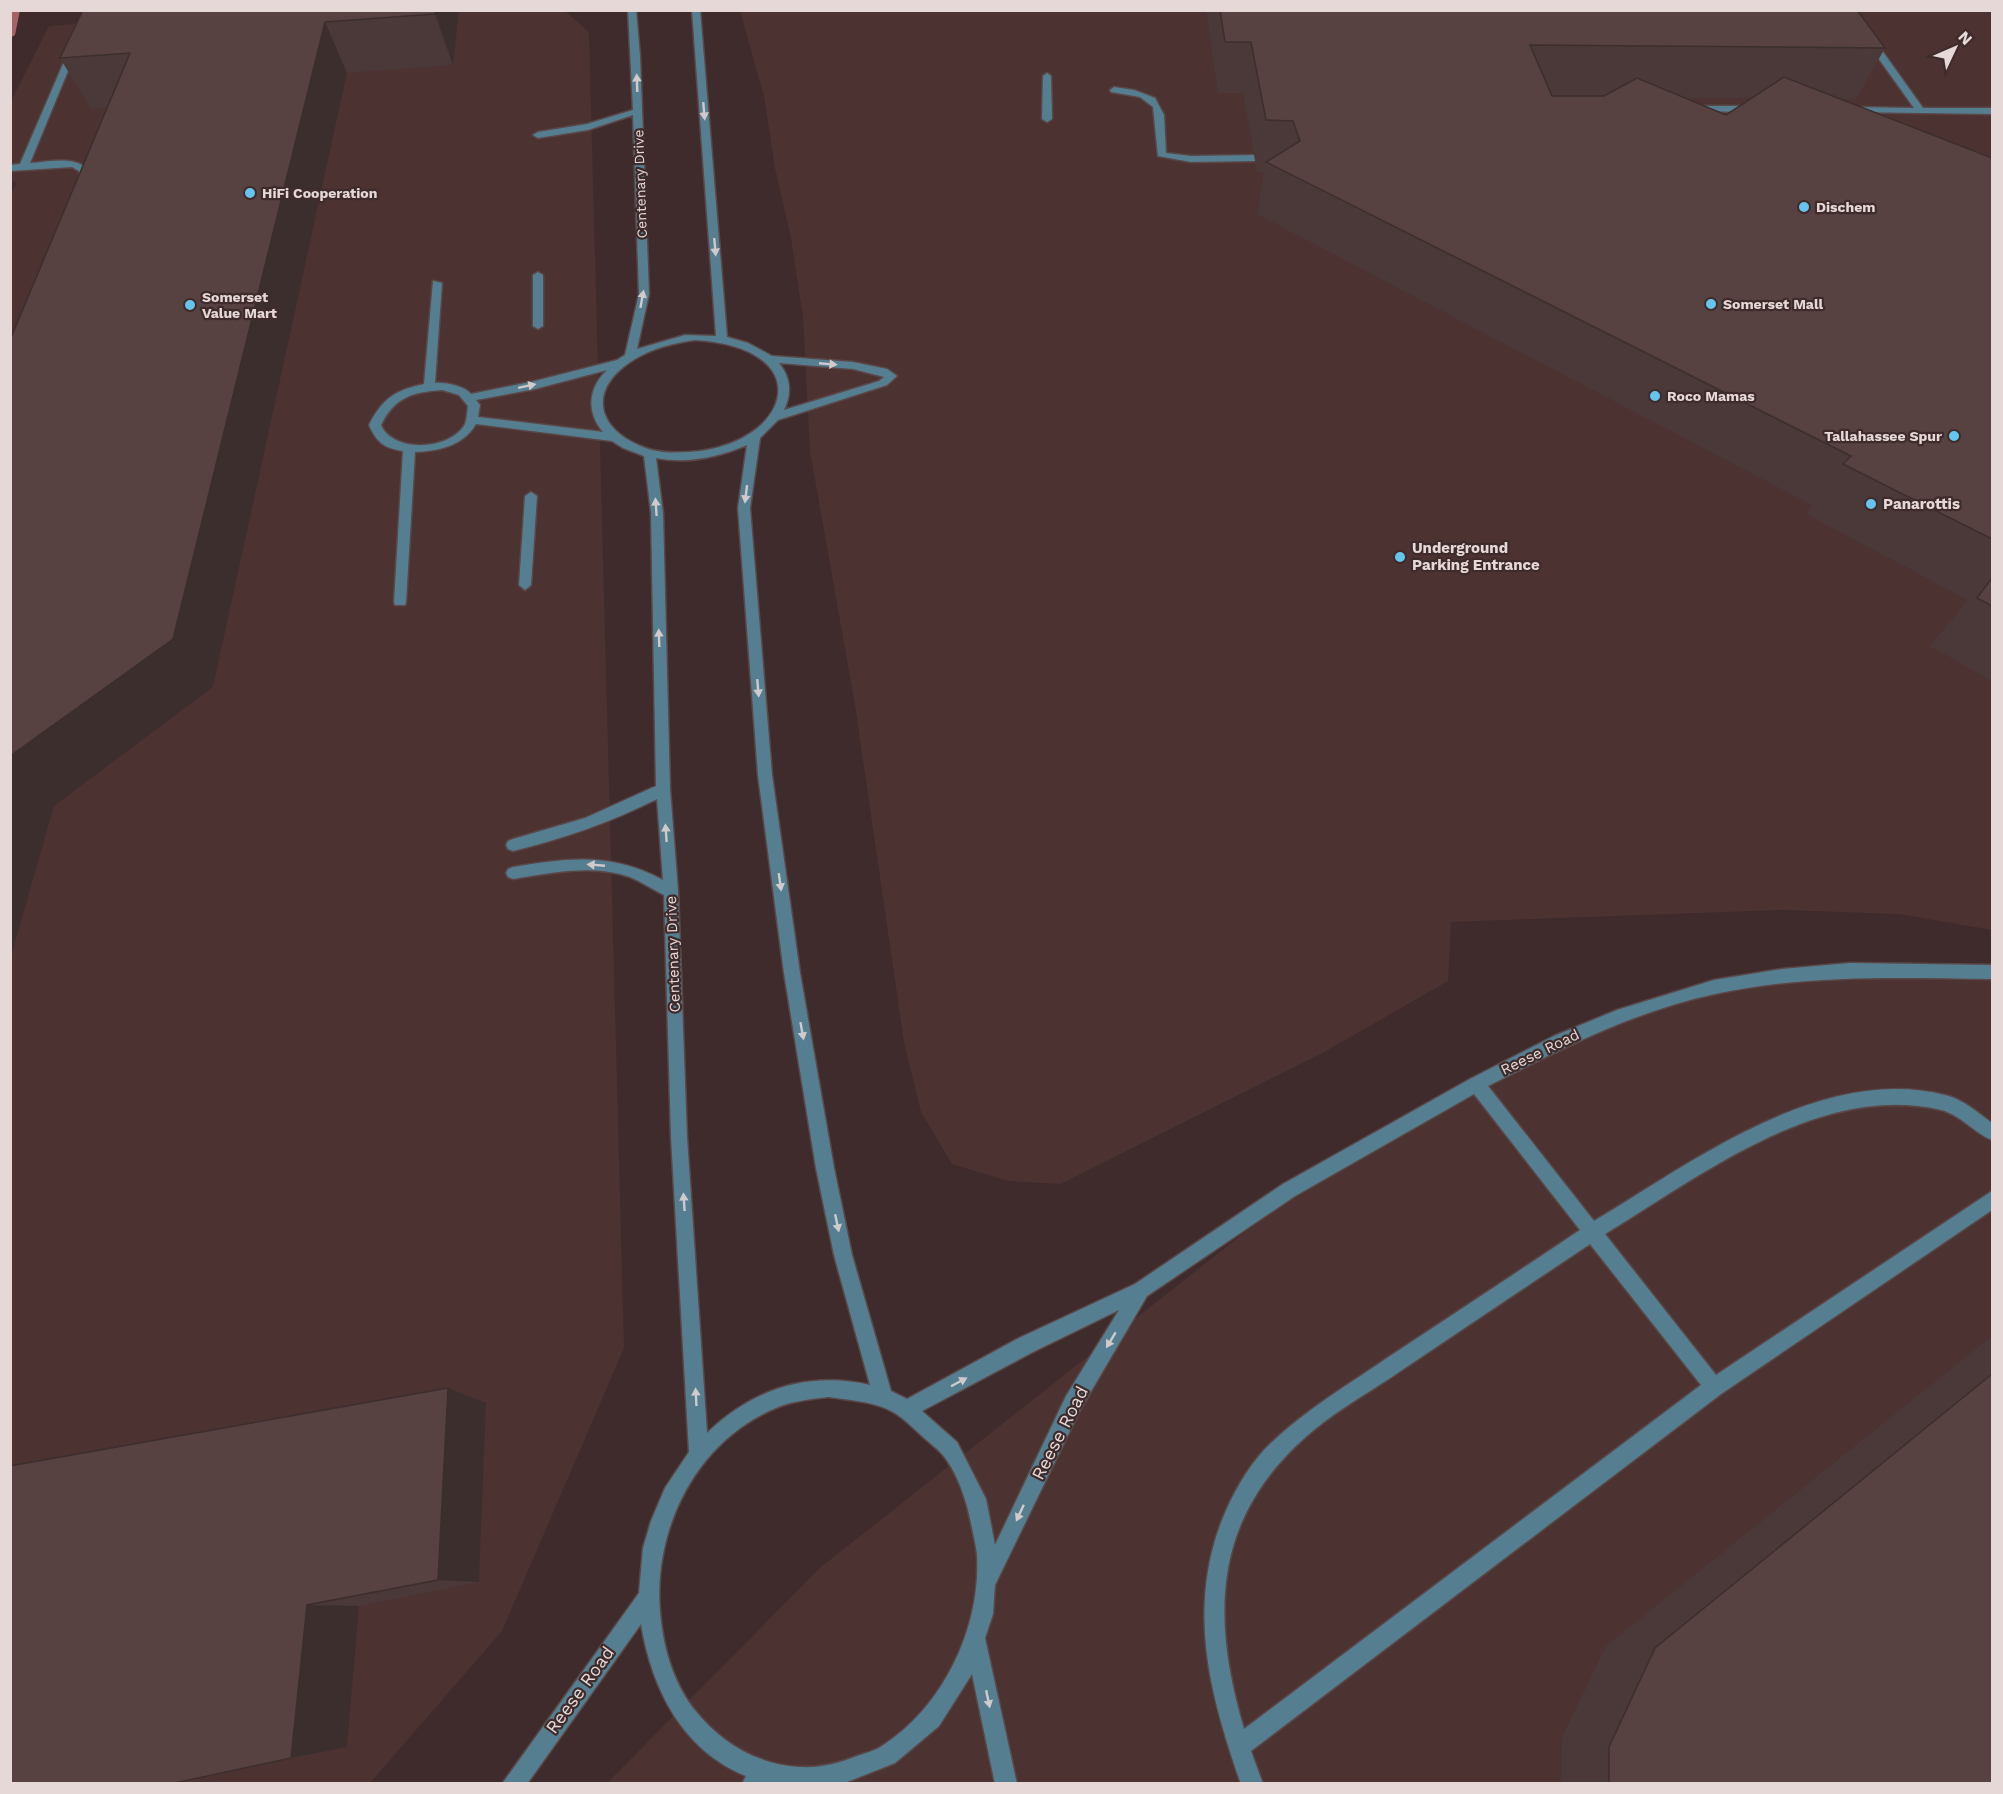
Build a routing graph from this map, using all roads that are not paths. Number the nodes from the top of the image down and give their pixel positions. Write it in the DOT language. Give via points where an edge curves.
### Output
graph roads {
  1 [pos="632,10"];
  2 [pos="696,10"];
  3 [pos="1848,10"];
  4 [pos="66,66"];
  5 [pos="1047,76"];
  6 [pos="1114,90"];
  7 [pos="1681,109"];
  8 [pos="1762,110"];
  9 [pos="1844,110"];
  10 [pos="638,111"];
  11 [pos="1921,111"];
  12 [pos="1992,111"];
  13 [pos="1047,119"];
  14 [pos="538,135"];
  15 [pos="1255,158"];
  16 [pos="24,167"];
  17 [pos="10,168"];
  18 [pos="83,202"];
  19 [pos="538,275"];
  20 [pos="437,283"];
  21 [pos="538,326"];
  22 [pos="722,339"];
  23 [pos="630,356"];
  24 [pos="770,358"];
  25 [pos="620,363"];
  26 [pos="429,387"];
  27 [pos="470,398"];
  28 [pos="774,417"];
  29 [pos="473,420"];
  30 [pos="754,436"];
  31 [pos="612,437"];
  32 [pos="409,449"];
  33 [pos="650,454"];
  34 [pos="531,496"];
  35 [pos="525,585"];
  36 [pos="400,602"];
  37 [pos="663,789"];
  38 [pos="513,845"];
  39 [pos="513,873"];
  40 [pos="671,891"];
  41 [pos="1992,972"];
  42 [pos="1476,1084"];
  43 [pos="1992,1132"];
  44 [pos="1992,1200"];
  45 [pos="1592,1232"];
  46 [pos="1141,1290"];
  47 [pos="1714,1387"];
  48 [pos="883,1398"];
  49 [pos="907,1410"];
  50 [pos="699,1455"];
  51 [pos="988,1581"];
  52 [pos="648,1597"];
  53 [pos="976,1642"];
  54 [pos="1238,1747"];
  55 [pos="759,1778"];
  56 [pos="816,1781"];
  57 [pos="513,1784"];
  58 [pos="1006,1784"];
  59 [pos="1252,1784"];
  10 -- 1 [label="street, Centenary Drive, one-way"];
  2 -- 22 [label="street, one-way"];
  3 -- 11 [label="street"];
  4 -- 16 [label="street"];
  5 -- 13 [label="street"];
  6 -- 15 [label="street" via="1144,94 1158,105 1164,157"];
  7 -- 8 [label="street"];
  9 -- 11 [label="street"];
  10 -- 14 [label="street" via="588,127"];
  23 -- 10 [label="street, Centenary Drive, one-way" via="644,294"];
  11 -- 12 [label="street"];
  16 -- 17 [label="street"];
  16 -- 18 [label="street" via="65,163 80,166 86,175"];
  19 -- 21 [label="street"];
  20 -- 26 [label="street"];
  22 -- 23 [label="street" via="668,341"];
  22 -- 24 [label="street" via="749,346"];
  23 -- 25 [label="street"];
  24 -- 28 [label="street" via="784,386 781,407"];
  24 -- 28 [label="street, one-way" via="867,368 891,376 883,383"];
  27 -- 25 [label="street, one-way"];
  25 -- 31 [label="street" via="601,385 596,403 600,422"];
  26 -- 27 [label="street" via="453,388"];
  26 -- 32 [label="street" via="390,401 376,421 376,432 382,440"];
  27 -- 29 [label="street" via="474,405"];
  28 -- 30 [label="street"];
  29 -- 31 [label="street"];
  29 -- 32 [label="street" via="447,442"];
  30 -- 33 [label="street" via="705,455"];
  30 -- 48 [label="street, one-way" via="744,508 765,775 792,974 825,1168 843,1255"];
  31 -- 33 [label="street" via="629,448"];
  32 -- 36 [label="street"];
  37 -- 33 [label="street, Centenary Drive, one-way" via="657,513"];
  34 -- 35 [label="street"];
  37 -- 38 [label="street" via="585,826"];
  40 -- 37 [label="street, Centenary Drive, one-way"];
  40 -- 39 [label="street, one-way" via="634,872 594,864"];
  50 -- 40 [label="street, Centenary Drive, one-way" via="679,1137"];
  41 -- 42 [label="street, Reese Road" via="1850,970 1714,987 1623,1014"];
  42 -- 45 [label="street"];
  42 -- 46 [label="street, Reese Road" via="1289,1191"];
  43 -- 45 [label="street" via="1946,1103 1927,1099 1902,1096 1816,1109 1750,1136"];
  44 -- 47 [label="street"];
  45 -- 47 [label="street"];
  45 -- 54 [label="street" via="1310,1421 1261,1469 1242,1497 1227,1531 1215,1576 1212,1624 1220,1684"];
  49 -- 46 [label="street, Reese Road, one-way"];
  46 -- 51 [label="street, Reese Road, one-way" via="1073,1403"];
  47 -- 54 [label="street"];
  48 -- 49 [label="street"];
  48 -- 50 [label="street" via="829,1388 800,1391 745,1414 721,1431"];
  49 -- 51 [label="street" via="932,1428 969,1479 983,1522"];
  50 -- 52 [label="street" via="681,1479 656,1536"];
  51 -- 53 [label="street"];
  52 -- 55 [label="street" via="651,1636 661,1674 679,1708 703,1737"];
  52 -- 57 [label="street, Reese Road"];
  53 -- 56 [label="street" via="961,1677 940,1709 913,1737 882,1759"];
  53 -- 58 [label="street, one-way"];
  54 -- 59 [label="street"];
  55 -- 56 [label="street"];
}
